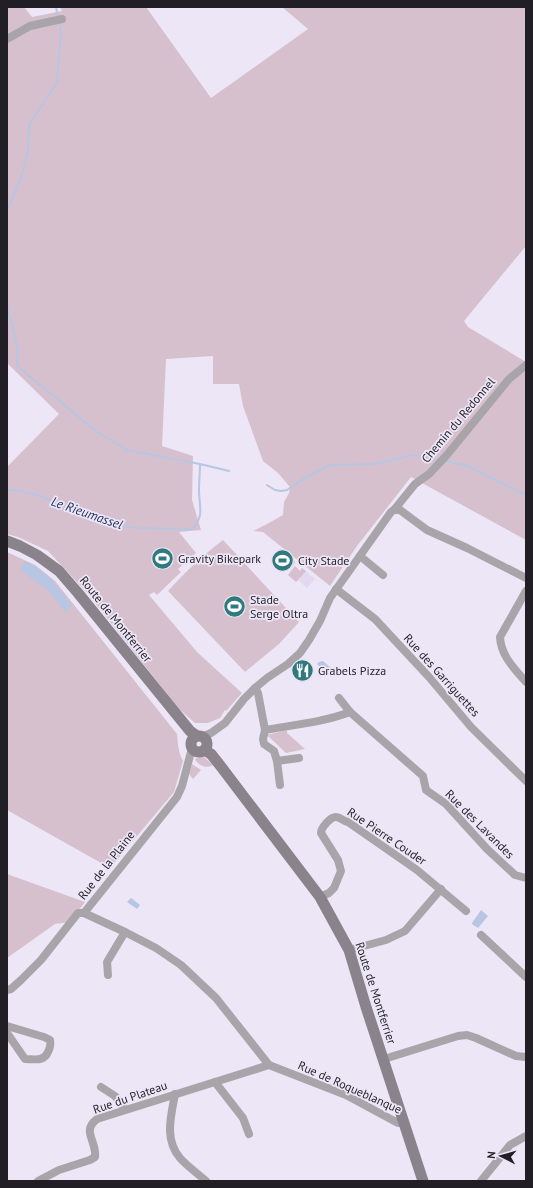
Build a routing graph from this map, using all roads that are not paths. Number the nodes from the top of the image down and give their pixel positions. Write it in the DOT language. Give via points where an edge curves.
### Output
graph roads {
  1 [pos="59,20"];
  2 [pos="7,39"];
  3 [pos="526,364"];
  4 [pos="394,510"];
  5 [pos="7,542"];
  6 [pos="360,556"];
  7 [pos="384,575"];
  8 [pos="526,578"];
  9 [pos="336,589"];
  10 [pos="526,591"];
  11 [pos="526,682"];
  12 [pos="255,688"];
  13 [pos="339,698"];
  14 [pos="350,712"];
  15 [pos="265,730"];
  16 [pos="200,744"];
  17 [pos="299,758"];
  18 [pos="277,761"];
  19 [pos="526,781"];
  20 [pos="280,784"];
  21 [pos="526,878"];
  22 [pos="441,889"];
  23 [pos="320,897"];
  24 [pos="466,910"];
  25 [pos="84,913"];
  26 [pos="125,932"];
  27 [pos="481,935"];
  28 [pos="350,950"];
  29 [pos="108,975"];
  30 [pos="526,977"];
  31 [pos="7,990"];
  32 [pos="7,1026"];
  33 [pos="7,1033"];
  34 [pos="526,1057"];
  35 [pos="384,1059"];
  36 [pos="269,1065"];
  37 [pos="215,1082"];
  38 [pos="101,1087"];
  39 [pos="175,1094"];
  40 [pos="125,1110"];
  41 [pos="404,1122"];
  42 [pos="249,1134"];
  43 [pos="526,1136"];
  44 [pos="487,1173"];
  45 [pos="38,1181"];
  46 [pos="206,1181"];
  47 [pos="423,1181"];
  48 [pos="481,1181"];
  49 [pos="491,1181"];
  1 -- 2 [label="street" via="30,26"];
  3 -- 4 [label="street, Chemin du Redonnel" via="508,379 446,456 415,484"];
  4 -- 6 [label="street, Chemin du Redonnel"];
  4 -- 8 [label="street" via="400,510 427,530"];
  5 -- 16 [label="street, Route de Montferrier" via="37,555 59,571"];
  6 -- 7 [label="street"];
  6 -- 9 [label="street, Chemin du Redonnel"];
  9 -- 12 [label="street, Chemin du Redonnel" via="300,653"];
  9 -- 19 [label="street, Rue des Garriguettes" via="375,619 471,727"];
  10 -- 11 [label="street" via="500,637 500,645 506,657"];
  12 -- 15 [label="street"];
  12 -- 16 [label="street, Chemin du Redonnel" via="225,723"];
  13 -- 14 [label="street, Rue des Lavandes"];
  14 -- 15 [label="street"];
  14 -- 21 [label="street, Rue des Lavandes" via="423,776 426,790 446,804 487,849 515,875"];
  15 -- 18 [label="street" via="264,744 274,750"];
  16 -- 23 [label="street, Route de Montferrier" via="266,824"];
  16 -- 25 [label="street, Rue de la Plaine" via="186,766 177,797"];
  17 -- 18 [label="street"];
  18 -- 20 [label="street"];
  22 -- 23 [label="street, Rue Pierre Couder" via="348,822 334,817 321,829 321,833 338,860 341,871 334,888"];
  22 -- 24 [label="street, Rue Pierre Couder"];
  22 -- 28 [label="street" via="405,931 386,940"];
  23 -- 28 [label="street, Route de Montferrier"];
  25 -- 26 [label="street"];
  25 -- 31 [label="street, Rue de la Plaine" via="78,913 41,960"];
  26 -- 29 [label="street" via="108,962"];
  26 -- 36 [label="street" via="181,965 216,998"];
  27 -- 30 [label="street"];
  28 -- 35 [label="street, Route de Montferrier"];
  32 -- 33 [label="street" via="50,1040 47,1055 45,1058 25,1059"];
  34 -- 35 [label="street" via="516,1056 467,1035"];
  35 -- 41 [label="street, Route de Montferrier"];
  36 -- 37 [label="street, Rue du Plateau"];
  36 -- 41 [label="street, Rue de Roqueblanque" via="346,1095 398,1123"];
  37 -- 39 [label="street, Rue du Plateau"];
  37 -- 42 [label="street" via="243,1118"];
  38 -- 40 [label="street" via="115,1096"];
  39 -- 40 [label="street, Rue du Plateau"];
  39 -- 46 [label="street" via="170,1127 171,1142 180,1158"];
  40 -- 45 [label="street, Rue du Plateau" via="92,1123 90,1134 96,1151 95,1157"];
  41 -- 47 [label="street, Route de Montferrier"];
  43 -- 44 [label="street" via="510,1145"];
  44 -- 48 [label="street"];
  44 -- 49 [label="street"];
}
